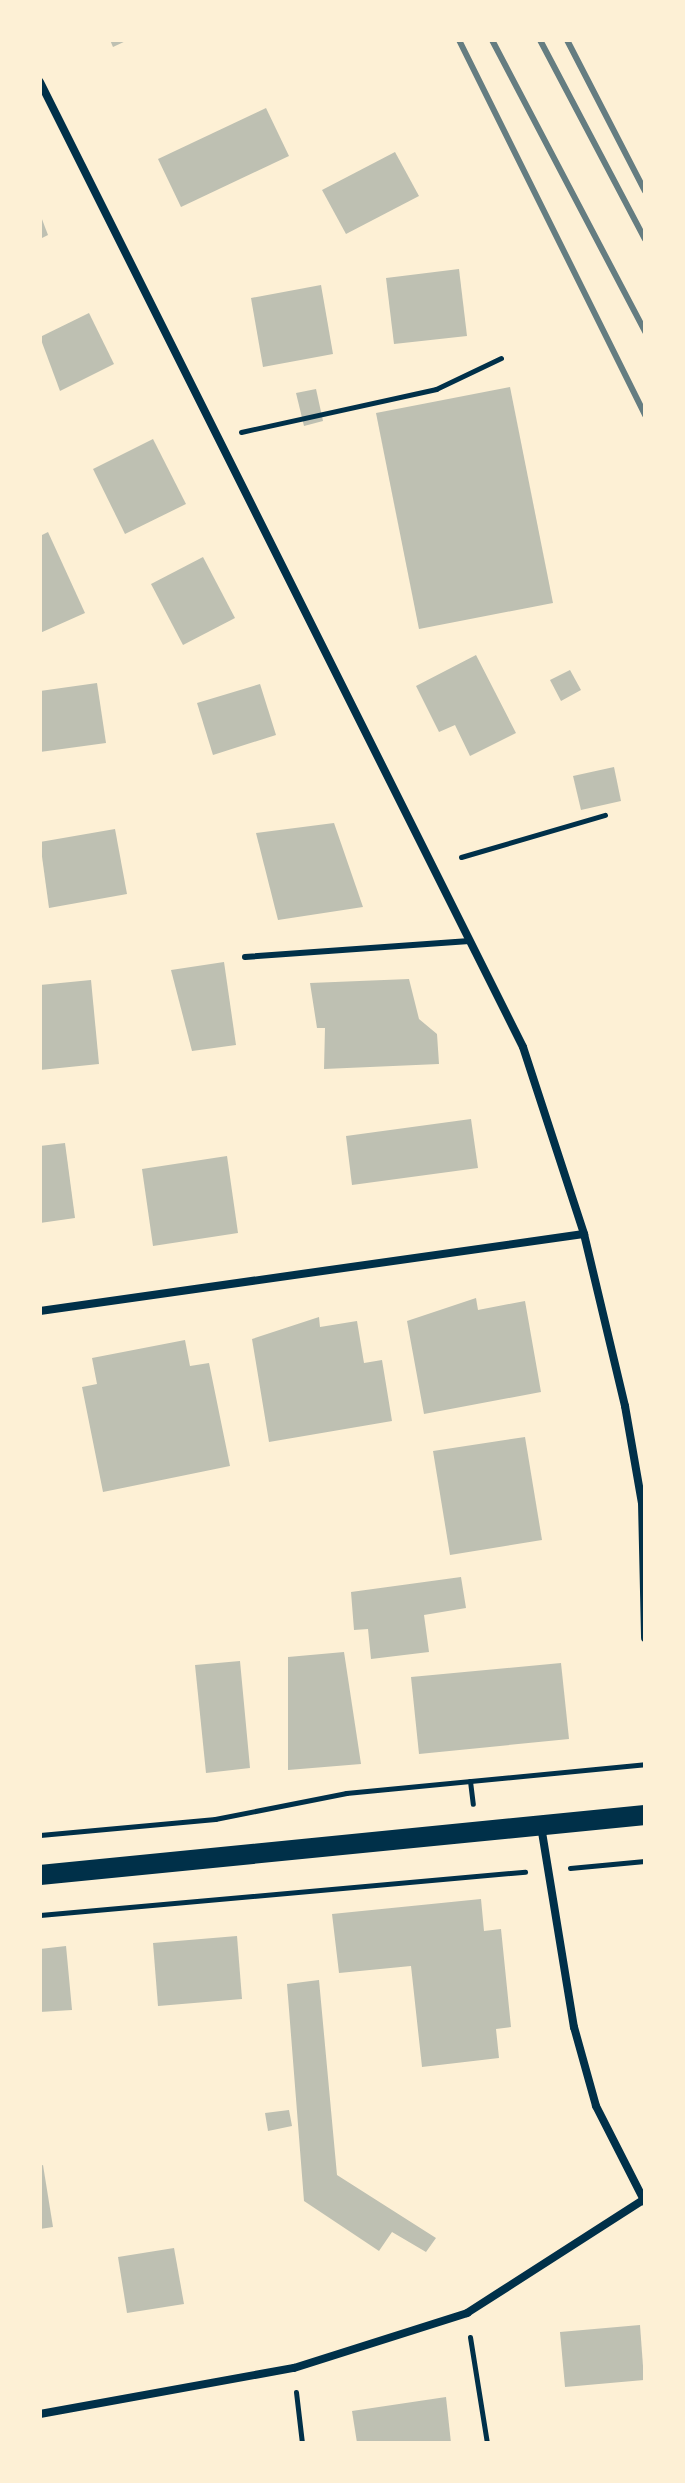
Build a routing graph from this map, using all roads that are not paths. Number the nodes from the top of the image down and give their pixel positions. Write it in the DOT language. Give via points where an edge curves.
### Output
graph roads {
  1 [pos="40,82"];
  2 [pos="50,102"];
  3 [pos="40,105"];
  4 [pos="469,941"];
  5 [pos="245,957"];
  6 [pos="584,1234"];
  7 [pos="40,1311"];
  8 [pos="644,1591"];
  9 [pos="645,1638"];
  10 [pos="645,1815"];
  11 [pos="540,1825"];
  12 [pos="40,1875"];
  13 [pos="644,2201"];
  14 [pos="40,2414"];
  1 -- 2 [label="street"];
  2 -- 3 [label="street"];
  2 -- 4 [label="street"];
  4 -- 5 [label="lane"];
  4 -- 6 [label="street" via="523,1047"];
  6 -- 7 [label="street"];
  6 -- 8 [label="street" via="642,1503"];
  8 -- 9 [label="street"];
  10 -- 11 [label="main road"];
  11 -- 12 [label="main road"];
  11 -- 13 [label="street" via="574,2027 596,2106"];
  13 -- 14 [label="street" via="467,2313 294,2368"];
}
